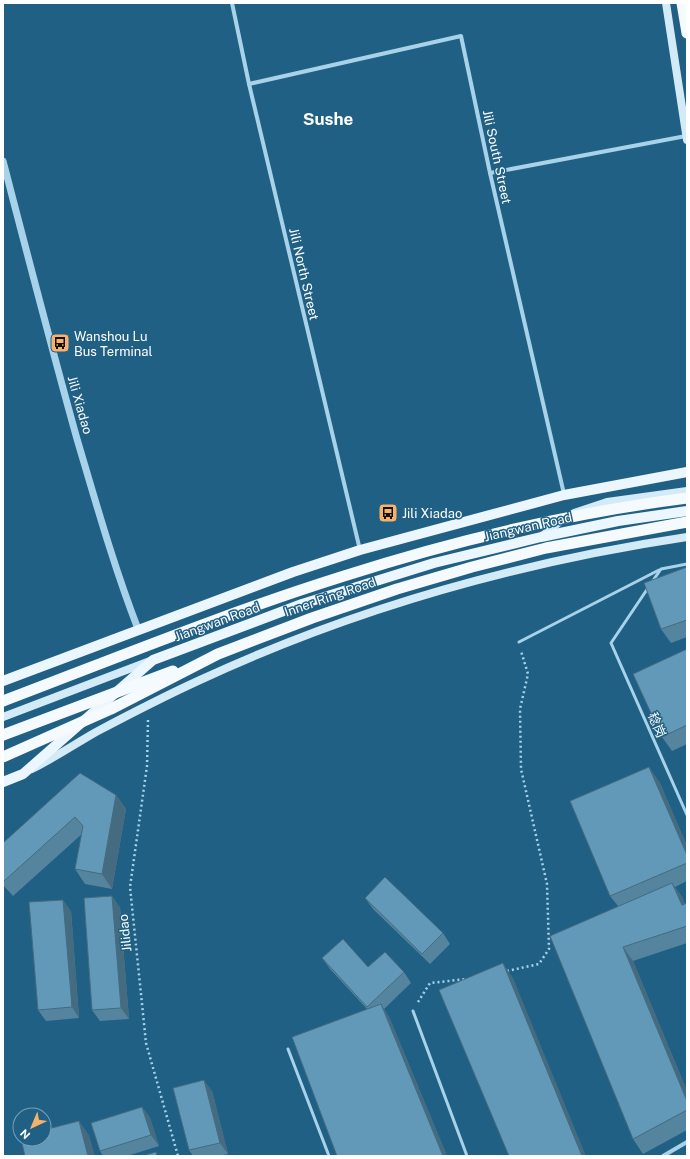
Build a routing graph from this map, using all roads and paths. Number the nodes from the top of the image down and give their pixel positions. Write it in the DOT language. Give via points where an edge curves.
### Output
graph roads {
  1 [pos="232,3"];
  2 [pos="666,3"];
  3 [pos="682,3"];
  4 [pos="687,33"];
  5 [pos="249,84"];
  6 [pos="686,136"];
  7 [pos="687,140"];
  8 [pos="3,160"];
  9 [pos="490,173"];
  10 [pos="687,472"];
  11 [pos="687,491"];
  12 [pos="564,495"];
  13 [pos="687,498"];
  14 [pos="687,511"];
  15 [pos="687,522"];
  16 [pos="541,537"];
  17 [pos="687,537"];
  18 [pos="360,550"];
  19 [pos="687,564"];
  20 [pos="661,569"];
  21 [pos="138,629"];
  22 [pos="519,642"];
  23 [pos="218,654"];
  24 [pos="153,660"];
  25 [pos="3,680"];
  26 [pos="3,701"];
  27 [pos="148,705"];
  28 [pos="3,717"];
  29 [pos="3,734"];
  30 [pos="3,757"];
  31 [pos="23,774"];
  32 [pos="3,782"];
  33 [pos="687,815"];
  34 [pos="504,972"];
  35 [pos="468,979"];
  36 [pos="413,1011"];
  37 [pos="288,1049"];
  38 [pos="687,1142"];
  39 [pos="178,1156"];
  40 [pos="329,1156"];
  41 [pos="467,1156"];
  42 [pos="662,1156"];
  1 -- 5 [label="street, Jili North Street"];
  2 -- 6 [label="main road"];
  3 -- 4 [label="highway"];
  5 -- 9 [label="street, Jili South Street" via="462,36"];
  5 -- 18 [label="street, Jili North Street"];
  6 -- 7 [label="main road"];
  6 -- 9 [label="street"];
  8 -- 21 [label="street, Jili Xiadao" via="50,345 84,463"];
  9 -- 12 [label="street, Jili South Street"];
  10 -- 12 [label="main road, Jiangwan Road"];
  11 -- 16 [label="main road" via="657,494 587,508 571,514"];
  12 -- 18 [label="main road, Jiangwan Road"];
  13 -- 26 [label="highway, Inner Ring Road, bridge" via="614,508 441,547 267,602"];
  14 -- 16 [label="main road, Jiangwan Road" via="618,521"];
  15 -- 23 [label="highway, Inner Ring Road, bridge" via="546,548 472,567 319,615"];
  16 -- 24 [label="main road, Jiangwan Road" via="434,563 302,604"];
  17 -- 27 [label="main road" via="562,560 421,597 343,622 254,656"];
  18 -- 21 [label="main road, Jiangwan Road"];
  19 -- 20 [label="lane"];
  20 -- 22 [label="lane"];
  20 -- 33 [label="lane, 稔岗" via="611,643"];
  21 -- 25 [label="main road, Jiangwan Road"];
  22 -- 34 [label="path" via="528,674 520,709 521,769 547,884 549,949 539,964"];
  23 -- 29 [label="highway, bridge"];
  23 -- 30 [label="highway, Inner Ring Road, bridge" via="111,709"];
  24 -- 28 [label="main road"];
  24 -- 31 [label="main road, Jiangwan Road"];
  27 -- 31 [label="main road"];
  27 -- 39 [label="path, Jilidao" via="147,766 130,887 146,1043"];
  31 -- 32 [label="main road, Jiangwan Road"];
  35 -- 36 [label="path" via="430,983"];
  36 -- 41 [label="lane"];
  37 -- 40 [label="lane"];
  38 -- 42 [label="street"];
}
